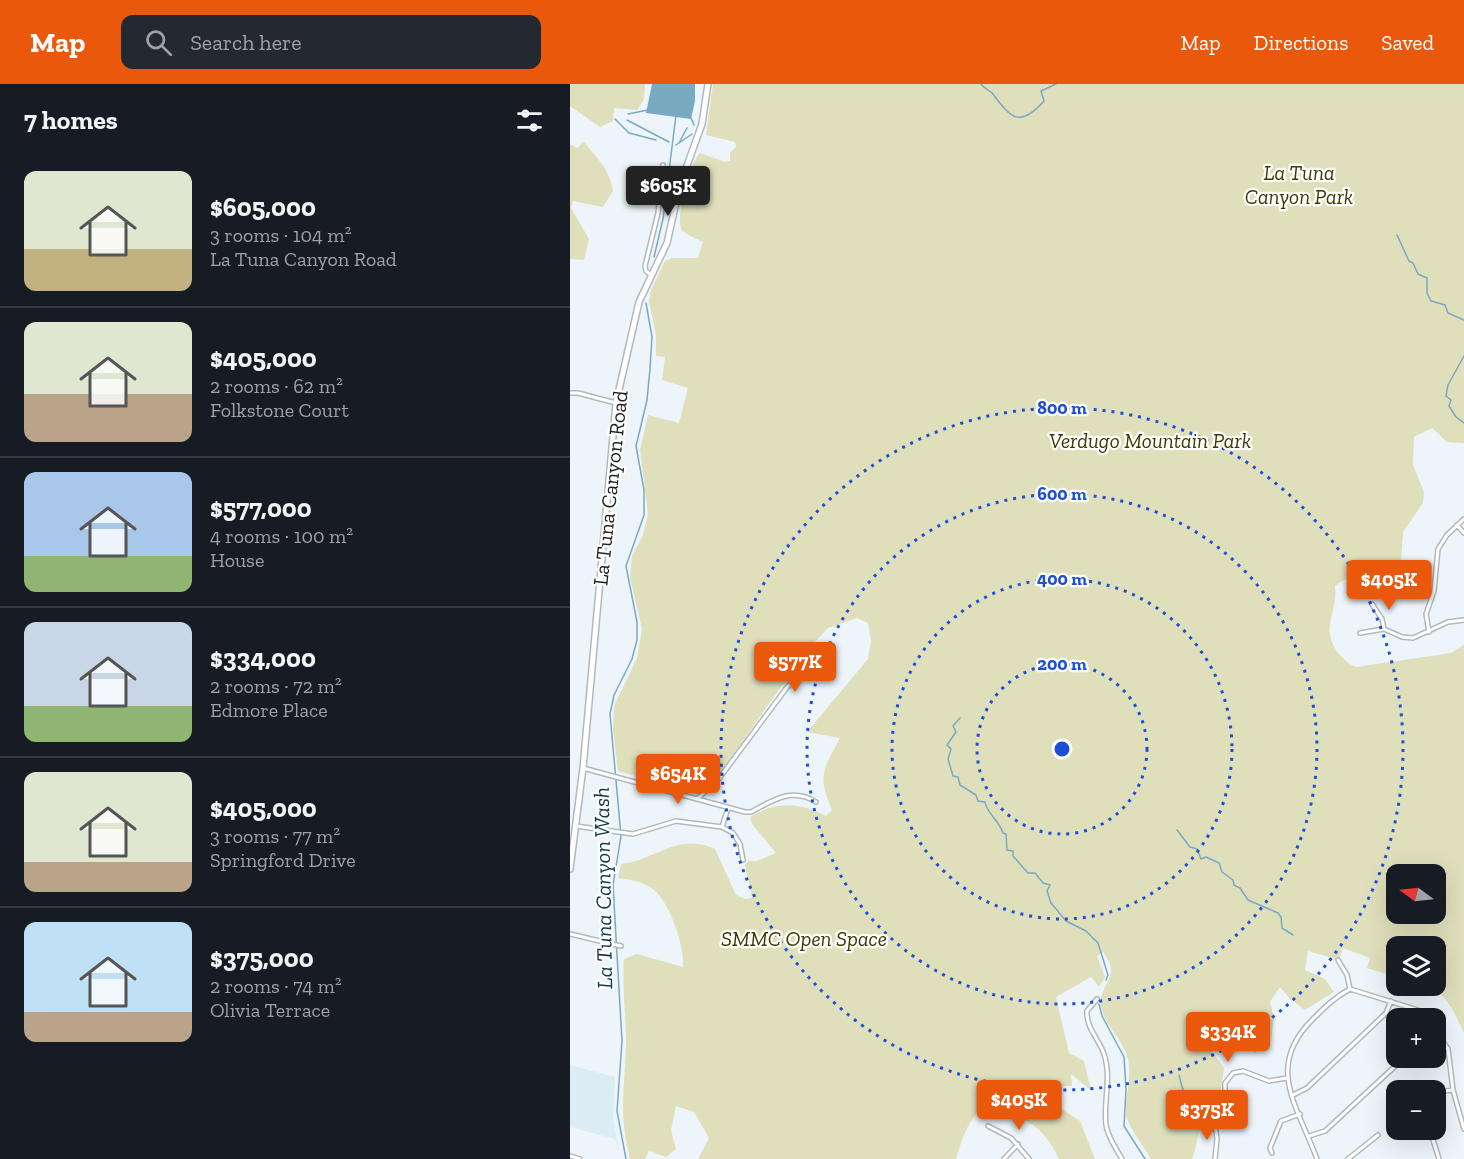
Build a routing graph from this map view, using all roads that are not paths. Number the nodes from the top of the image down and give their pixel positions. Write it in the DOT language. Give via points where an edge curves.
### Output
graph roads {
  1 [pos="708,84"];
  2 [pos="663,165"];
  3 [pos="651,275"];
  4 [pos="570,393"];
  5 [pos="616,403"];
  6 [pos="1464,519"];
  7 [pos="1457,525"];
  8 [pos="1464,533"];
  9 [pos="1372,604"];
  10 [pos="1464,620"];
  11 [pos="1384,628"];
  12 [pos="1429,632"];
  13 [pos="1360,633"];
  14 [pos="830,658"];
  15 [pos="583,768"];
  16 [pos="697,800"];
  17 [pos="816,802"];
  18 [pos="729,808"];
  19 [pos="576,826"];
  20 [pos="722,827"];
  21 [pos="571,858"];
  22 [pos="743,860"];
  23 [pos="570,868"];
  24 [pos="570,934"];
  25 [pos="618,947"];
  26 [pos="1338,960"];
  27 [pos="1350,989"];
  28 [pos="1096,999"];
  29 [pos="1391,1001"];
  30 [pos="1412,1008"];
  31 [pos="1446,1046"];
  32 [pos="1393,1068"];
  33 [pos="1287,1078"];
  34 [pos="1453,1090"];
  35 [pos="1446,1091"];
  36 [pos="1293,1095"];
  37 [pos="1300,1114"];
  38 [pos="1209,1124"];
  39 [pos="1215,1124"];
  40 [pos="988,1126"];
  41 [pos="1464,1129"];
  42 [pos="1377,1135"];
  43 [pos="1308,1136"];
  44 [pos="1433,1140"];
  45 [pos="1018,1144"];
  46 [pos="1272,1153"];
  47 [pos="570,1156"];
  48 [pos="580,1159"];
  49 [pos="1004,1159"];
  50 [pos="1029,1159"];
  51 [pos="1122,1159"];
  52 [pos="1215,1159"];
  53 [pos="1317,1159"];
  54 [pos="1348,1159"];
  55 [pos="1439,1159"];
  1 -- 3 [label="main road, La Tuna Canyon Road" via="702,124 680,185 670,234"];
  2 -- 3 [label="street" via="658,213 645,266"];
  3 -- 5 [label="main road, La Tuna Canyon Road" via="639,302"];
  4 -- 5 [label="street"];
  5 -- 15 [label="main road, La Tuna Canyon Road"];
  6 -- 7 [label="street"];
  7 -- 8 [label="street"];
  7 -- 12 [label="street" via="1441,542 1436,556 1434,591 1426,614"];
  9 -- 11 [label="street"];
  10 -- 12 [label="street" via="1448,622"];
  11 -- 12 [label="street" via="1408,639"];
  11 -- 13 [label="street"];
  14 -- 16 [label="street" via="788,686 718,780"];
  15 -- 16 [label="street"];
  15 -- 19 [label="main road, La Tuna Canyon Road"];
  16 -- 18 [label="street"];
  17 -- 18 [label="street" via="801,794 785,795 751,812"];
  18 -- 20 [label="street"];
  19 -- 20 [label="street" via="621,832 644,832 676,821"];
  19 -- 21 [label="main road, La Tuna Canyon Road"];
  20 -- 22 [label="street" via="740,843"];
  21 -- 23 [label="main road, La Tuna Canyon Road"];
  24 -- 25 [label="street"];
  26 -- 27 [label="street"];
  27 -- 29 [label="street"];
  27 -- 33 [label="street" via="1337,996 1296,1037 1287,1059"];
  28 -- 51 [label="street" via="1087,1011 1088,1023 1104,1054 1109,1091 1106,1127"];
  29 -- 30 [label="street"];
  29 -- 36 [label="street" via="1386,1013 1307,1088"];
  31 -- 34 [label="street"];
  32 -- 43 [label="street" via="1325,1131"];
  33 -- 36 [label="street"];
  33 -- 39 [label="street" via="1269,1081 1243,1071 1233,1073 1225,1086 1226,1111"];
  34 -- 35 [label="street"];
  34 -- 41 [label="street"];
  36 -- 37 [label="street"];
  37 -- 43 [label="street"];
  37 -- 46 [label="street" via="1281,1121 1270,1148"];
  38 -- 39 [label="street"];
  39 -- 52 [label="street"];
  40 -- 45 [label="street"];
  42 -- 54 [label="street"];
  43 -- 53 [label="street"];
  44 -- 55 [label="street"];
  45 -- 49 [label="street"];
  45 -- 50 [label="street"];
  47 -- 48 [label="street"];
}
